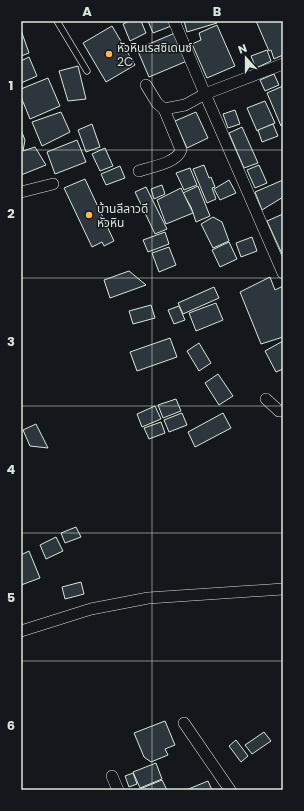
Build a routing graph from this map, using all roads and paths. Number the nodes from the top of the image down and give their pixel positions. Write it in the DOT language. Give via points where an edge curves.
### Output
graph roads {
  1 [pos="57,21"];
  2 [pos="174,21"];
  3 [pos="283,64"];
  4 [pos="87,72"];
  5 [pos="146,84"];
  6 [pos="205,94"];
  7 [pos="164,109"];
  8 [pos="139,171"];
  9 [pos="53,184"];
  10 [pos="21,192"];
  11 [pos="283,273"];
  12 [pos="266,399"];
  13 [pos="283,411"];
  14 [pos="283,589"];
  15 [pos="21,631"];
  16 [pos="184,723"];
  17 [pos="112,776"];
  18 [pos="118,790"];
  19 [pos="230,790"];
  1 -- 4 [label="lane"];
  2 -- 6 [label="street"];
  3 -- 6 [label="street"];
  5 -- 7 [label="street" via="157,103"];
  6 -- 7 [label="street" via="185,105"];
  6 -- 11 [label="street"];
  7 -- 8 [label="street" via="181,150 179,155 172,160"];
  9 -- 10 [label="street"];
  12 -- 13 [label="street" via="278,411"];
  14 -- 15 [label="street" via="148,598 91,609"];
  16 -- 19 [label="street"];
  17 -- 18 [label="street"];
}
